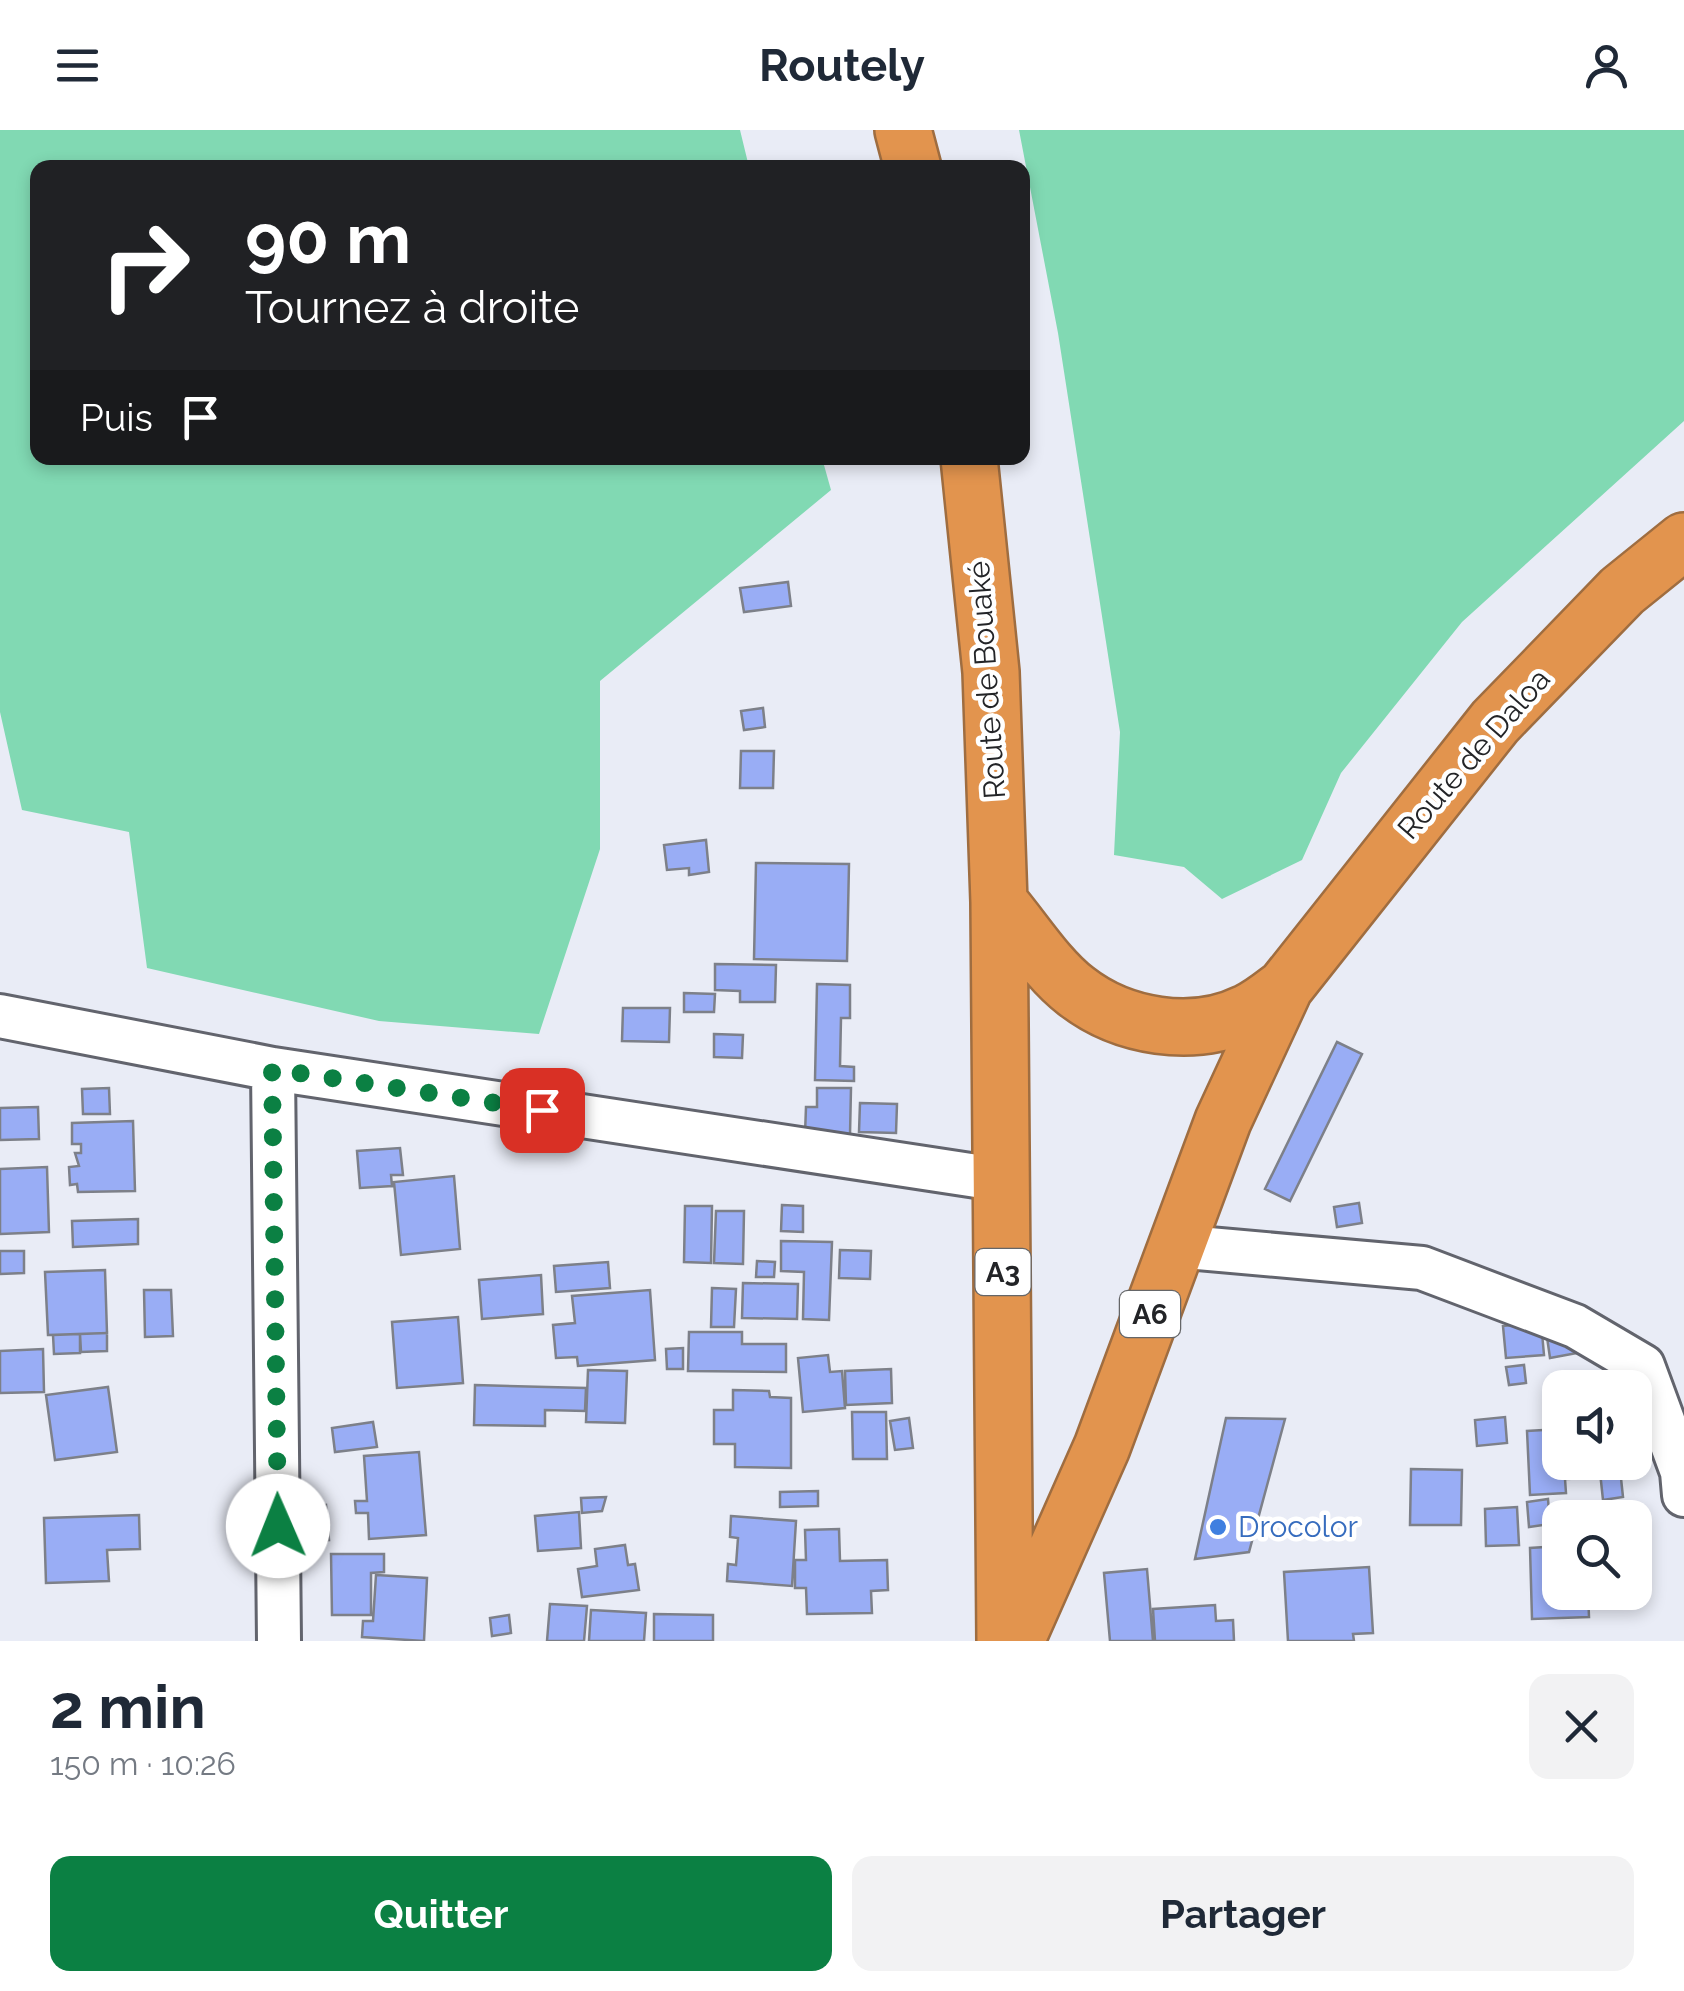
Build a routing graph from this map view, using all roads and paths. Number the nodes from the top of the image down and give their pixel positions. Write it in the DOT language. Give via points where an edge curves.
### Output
graph roads {
  1 [pos="903,130"];
  2 [pos="911,160"];
  3 [pos="971,465"];
  4 [pos="1684,541"];
  5 [pos="999,902"];
  6 [pos="1286,987"];
  7 [pos="0,1016"];
  8 [pos="272,1069"];
  9 [pos="1003,1180"];
  10 [pos="1175,1246"];
  11 [pos="1684,1495"];
  12 [pos="279,1641"];
  13 [pos="1005,1641"];
  14 [pos="1016,1641"];
  1 -- 2 [label="highway"];
  3 -- 5 [label="highway, Route de Bouaké / A3" via="992,672"];
  4 -- 6 [label="highway, Route de Daloa / A6" via="1622,591 1495,722"];
  5 -- 6 [label="highway" via="1074,990 1134,1021 1175,1028 1216,1022 1246,1014"];
  5 -- 9 [label="highway, A3"];
  6 -- 10 [label="highway, A6" via="1223,1121"];
  7 -- 8 [label="street"];
  8 -- 9 [label="street"];
  8 -- 12 [label="street"];
  9 -- 13 [label="highway, A3"];
  10 -- 11 [label="street" via="1422,1268 1575,1326 1643,1366 1682,1472"];
  10 -- 14 [label="highway, A6" via="1102,1447"];
}
